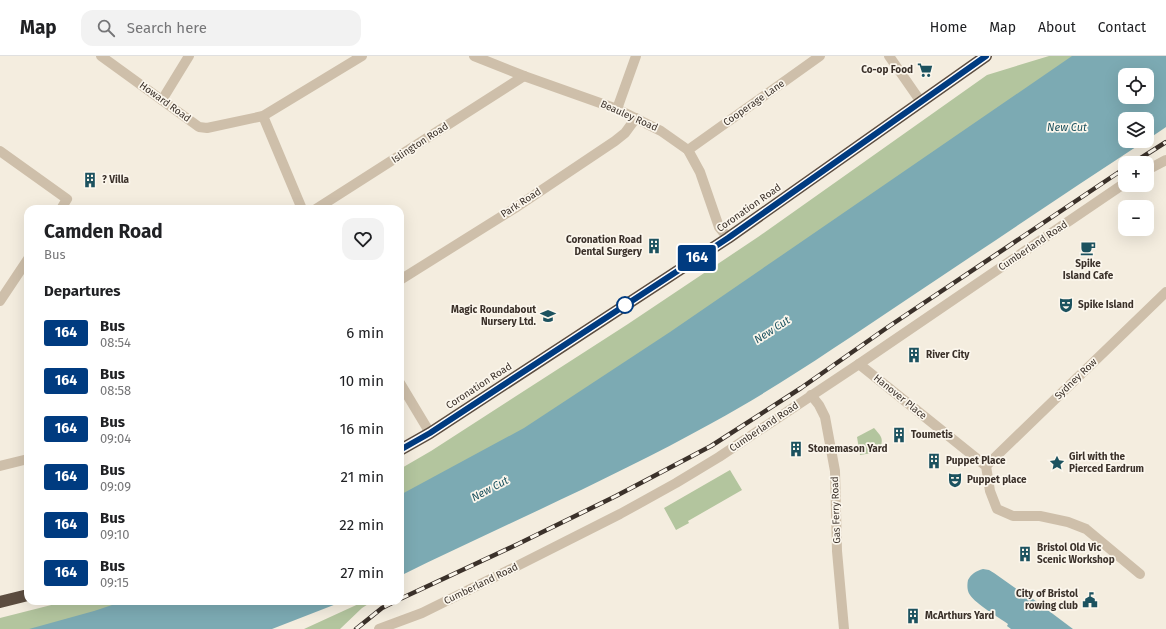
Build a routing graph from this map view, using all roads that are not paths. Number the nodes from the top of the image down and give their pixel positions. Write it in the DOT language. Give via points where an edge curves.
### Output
graph roads {
  1 [pos="101,56"];
  2 [pos="189,56"];
  3 [pos="362,56"];
  4 [pos="474,56"];
  5 [pos="636,56"];
  6 [pos="820,56"];
  7 [pos="889,56"];
  8 [pos="986,56"];
  9 [pos="524,76"];
  10 [pos="162,100"];
  11 [pos="921,102"];
  12 [pos="617,109"];
  13 [pos="263,116"];
  14 [pos="636,118"];
  15 [pos="688,150"];
  16 [pos="0,152"];
  17 [pos="1166,160"];
  18 [pos="1154,166"];
  19 [pos="1118,188"];
  20 [pos="63,205"];
  21 [pos="300,205"];
  22 [pos="322,205"];
  23 [pos="728,238"];
  24 [pos="24,265"];
  25 [pos="404,277"];
  26 [pos="1166,292"];
  27 [pos="2,295"];
  28 [pos="859,364"];
  29 [pos="404,390"];
  30 [pos="811,395"];
  31 [pos="430,433"];
  32 [pos="404,448"];
  33 [pos="24,460"];
  34 [pos="0,466"];
  35 [pos="986,466"];
  36 [pos="1140,574"];
  37 [pos="24,596"];
  38 [pos="0,602"];
  39 [pos="379,629"];
  40 [pos="844,629"];
  1 -- 10 [label="street, Howard Road"];
  2 -- 10 [label="street"];
  3 -- 13 [label="street, Howard Road"];
  4 -- 9 [label="street, Beauley Road"];
  5 -- 12 [label="street"];
  6 -- 15 [label="street, Cooperage Lane"];
  7 -- 11 [label="street"];
  8 -- 11 [label="highway, Coronation Road"];
  9 -- 12 [label="street, Beauley Road"];
  9 -- 22 [label="street, Islington Road"];
  10 -- 13 [label="street, Howard Road" via="199,127 207,128"];
  11 -- 23 [label="highway, Coronation Road"];
  12 -- 14 [label="street, Beauley Road"];
  13 -- 21 [label="street"];
  14 -- 15 [label="street, Beauley Road" via="661,131"];
  14 -- 25 [label="street, Park Road" via="615,141"];
  15 -- 23 [label="street, Beauley Road" via="700,172 719,227"];
  16 -- 20 [label="street" via="67,199"];
  17 -- 18 [label="street"];
  19 -- 28 [label="street, Cumberland Road"];
  23 -- 31 [label="highway, Coronation Road"];
  24 -- 27 [label="street"];
  26 -- 35 [label="street, Sydney Row"];
  28 -- 30 [label="street, Cumberland Road"];
  28 -- 35 [label="street, Hanover Place"];
  29 -- 31 [label="street"];
  30 -- 39 [label="street, Cumberland Road" via="719,457 620,514 422,613"];
  30 -- 40 [label="street, Gas Ferry Road" via="825,417 835,471"];
  31 -- 32 [label="highway, Coronation Road"];
  33 -- 34 [label="street"];
  35 -- 36 [label="street" via="990,491 997,509 1013,516 1040,516 1086,529"];
  37 -- 38 [label="highway"];
}
